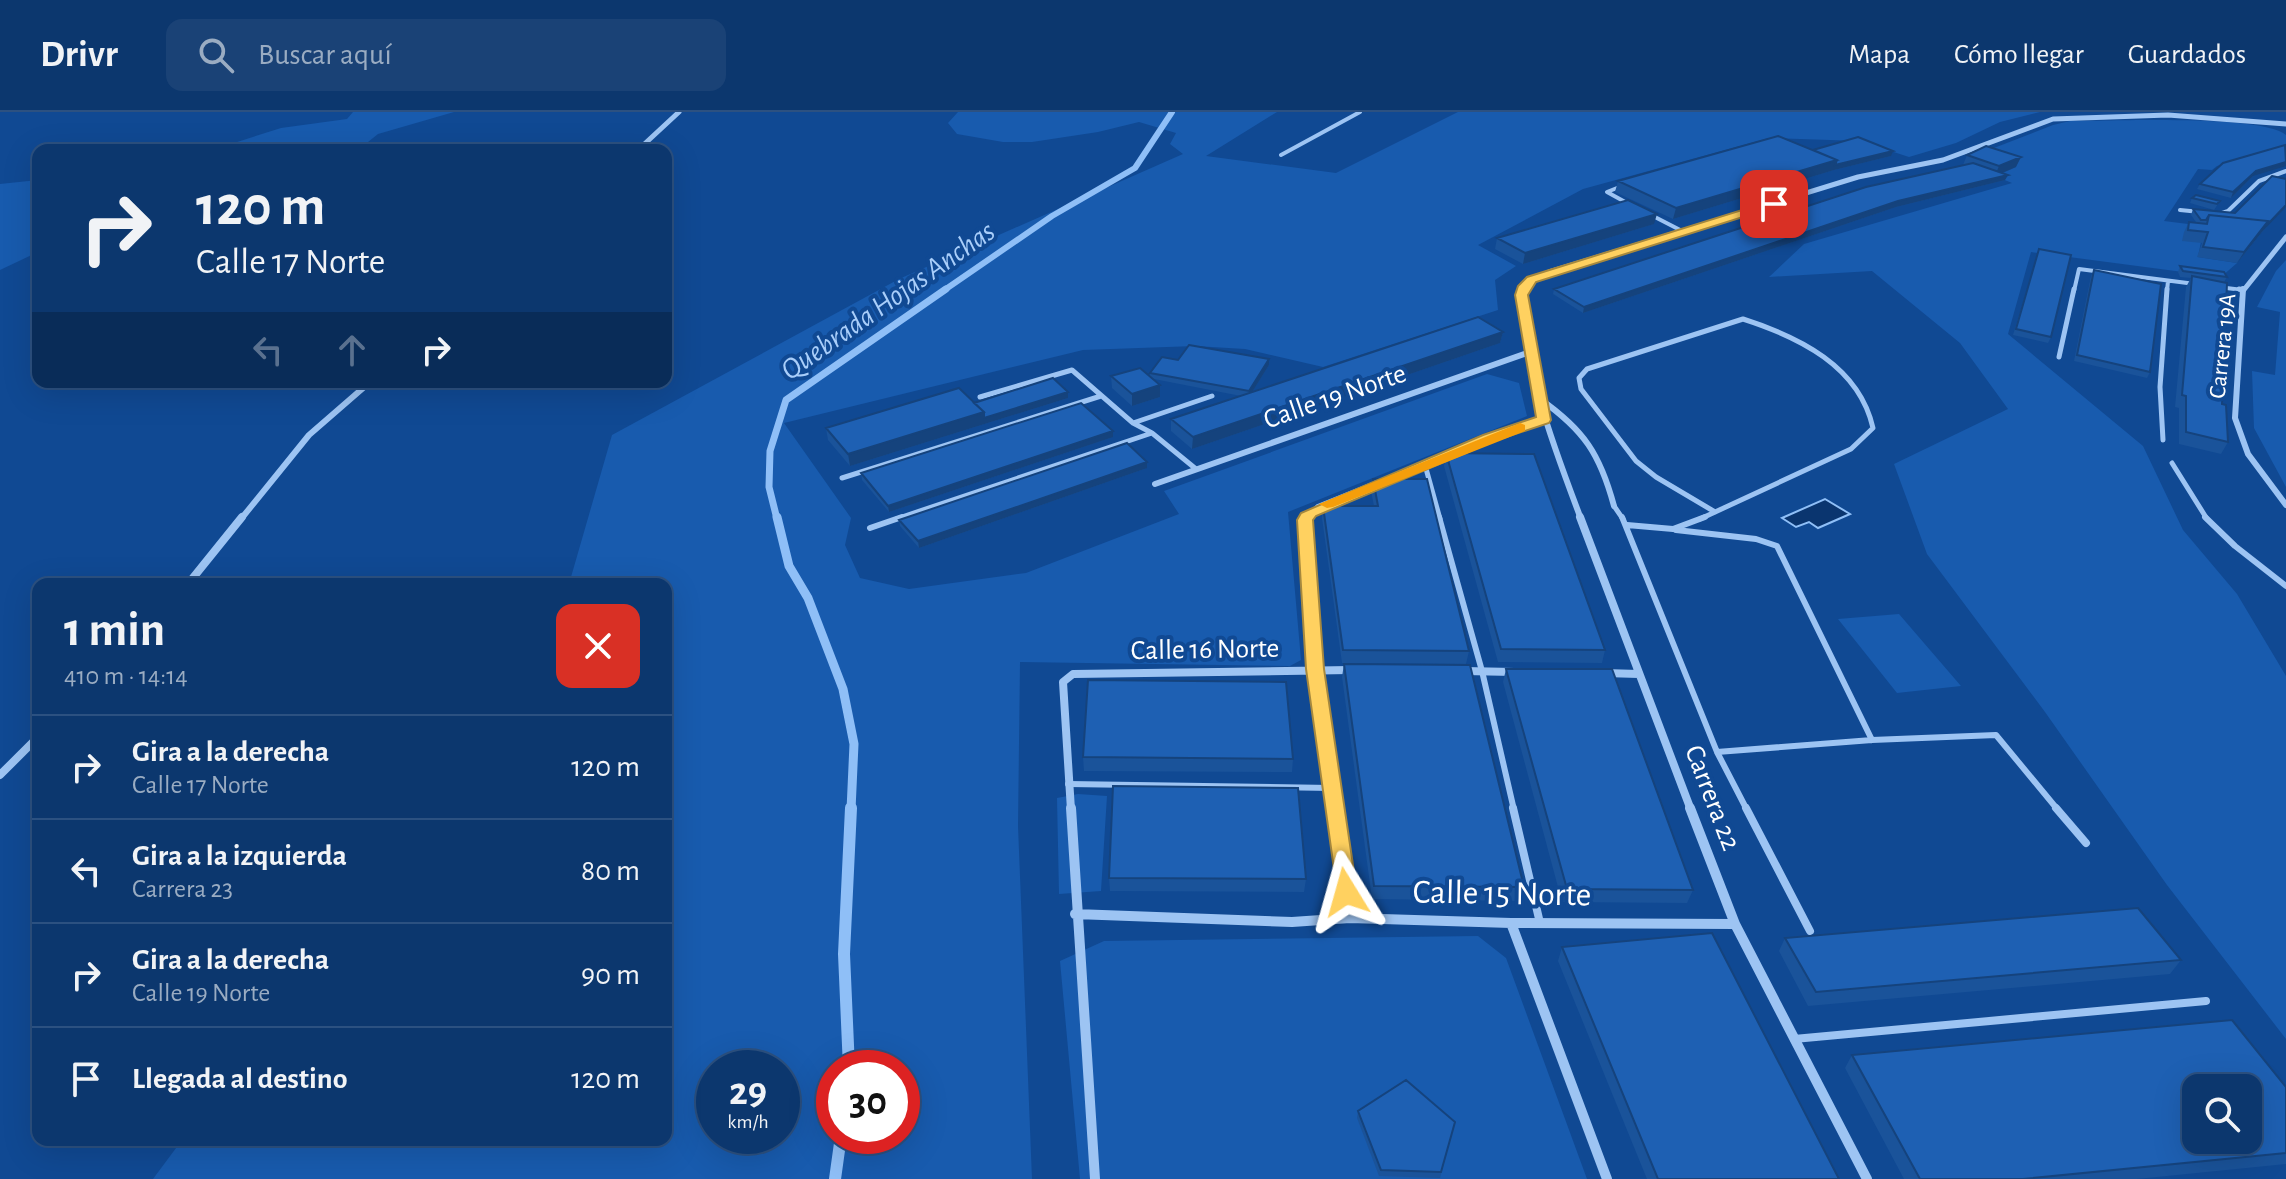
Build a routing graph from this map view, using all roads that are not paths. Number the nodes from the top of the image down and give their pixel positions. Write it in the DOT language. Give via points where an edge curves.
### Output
graph roads {
  1 [pos="679,112"];
  2 [pos="1360,112"];
  3 [pos="2286,127"];
  4 [pos="644,144"];
  5 [pos="1281,155"];
  6 [pos="2286,171"];
  7 [pos="1624,185"];
  8 [pos="1634,207"];
  9 [pos="2180,210"];
  10 [pos="1647,213"];
  11 [pos="2205,213"];
  12 [pos="2218,214"];
  13 [pos="1684,232"];
  14 [pos="2286,237"];
  15 [pos="2168,281"];
  16 [pos="2198,285"];
  17 [pos="2213,286"];
  18 [pos="2243,290"];
  19 [pos="1530,352"];
  20 [pos="2059,357"];
  21 [pos="363,388"];
  22 [pos="1101,396"];
  23 [pos="1212,396"];
  24 [pos="980,397"];
  25 [pos="1539,399"];
  26 [pos="1544,420"];
  27 [pos="1133,423"];
  28 [pos="1152,433"];
  29 [pos="2163,440"];
  30 [pos="2172,463"];
  31 [pos="1425,465"];
  32 [pos="1196,469"];
  33 [pos="842,478"];
  34 [pos="1155,484"];
  35 [pos="2286,505"];
  36 [pos="1614,506"];
  37 [pos="1715,512"];
  38 [pos="1627,525"];
  39 [pos="870,528"];
  40 [pos="1673,529"];
  41 [pos="193,578"];
  42 [pos="2286,586"];
  43 [pos="1315,669"];
  44 [pos="1361,670"];
  45 [pos="1451,671"];
  46 [pos="1482,671"];
  47 [pos="1529,672"];
  48 [pos="1592,673"];
  49 [pos="1639,674"];
  50 [pos="1872,740"];
  51 [pos="32,743"];
  52 [pos="1717,752"];
  53 [pos="0,775"];
  54 [pos="1068,784"];
  55 [pos="1331,788"];
  56 [pos="2086,843"];
  57 [pos="1075,914"];
  58 [pos="1350,918"];
  59 [pos="1511,923"];
  60 [pos="1540,923"];
  61 [pos="1735,924"];
  62 [pos="1810,931"];
  63 [pos="2206,1001"];
  64 [pos="1794,1039"];
  65 [pos="1095,1179"];
  66 [pos="1607,1179"];
  67 [pos="1867,1179"];
  1 -- 4 [label="street"];
  2 -- 5 [label="lane"];
  3 -- 13 [label="street" via="2168,115 2053,119 1943,160 1858,177"];
  6 -- 12 [label="lane" via="2259,181"];
  7 -- 8 [label="lane" via="1607,192"];
  9 -- 11 [label="lane"];
  10 -- 13 [label="lane"];
  13 -- 19 [label="street, Carrera 22" via="1549,272 1524,286"];
  14 -- 18 [label="street, Carrera 19A"];
  15 -- 16 [label="lane"];
  15 -- 20 [label="lane" via="2079,269"];
  15 -- 29 [label="lane" via="2160,387"];
  17 -- 18 [label="lane"];
  18 -- 35 [label="street, Carrera 19A" via="2235,418 2248,454"];
  19 -- 25 [label="street, Carrera 22"];
  19 -- 32 [label="street, Calle 19 Norte"];
  21 -- 41 [label="street" via="309,435"];
  22 -- 24 [label="lane" via="1072,370"];
  22 -- 27 [label="lane"];
  22 -- 33 [label="lane"];
  23 -- 27 [label="lane"];
  25 -- 26 [label="street, Carrera 22"];
  25 -- 36 [label="street" via="1586,436 1604,464"];
  26 -- 31 [label="street"];
  26 -- 49 [label="street, Carrera 22"];
  27 -- 28 [label="lane"];
  28 -- 32 [label="lane"];
  28 -- 39 [label="lane"];
  30 -- 42 [label="lane" via="2201,515"];
  31 -- 43 [label="street" via="1318,507 1305,520"];
  31 -- 46 [label="lane"];
  32 -- 34 [label="street, Calle 19 Norte"];
  36 -- 38 [label="lane"];
  37 -- 37 [label="lane" via="1851,449 1873,428 1872,413 1833,361 1743,319 1587,369 1579,378 1581,389 1636,461"];
  37 -- 40 [label="lane"];
  38 -- 40 [label="lane"];
  38 -- 52 [label="lane"];
  40 -- 50 [label="lane" via="1703,538 1761,539 1777,546"];
  43 -- 44 [label="street, Calle 16 Norte"];
  43 -- 54 [label="street, Calle 16 Norte" via="1073,674 1063,682"];
  43 -- 55 [label="street"];
  45 -- 46 [label="street"];
  46 -- 47 [label="street"];
  46 -- 60 [label="lane"];
  48 -- 49 [label="street"];
  49 -- 61 [label="street, Carrera 22"];
  50 -- 52 [label="lane"];
  50 -- 56 [label="lane" via="1996,735"];
  51 -- 53 [label="street"];
  52 -- 62 [label="lane"];
  54 -- 55 [label="lane"];
  54 -- 57 [label="street"];
  55 -- 58 [label="street"];
  57 -- 58 [label="street, Calle 15 Norte" via="1292,922"];
  57 -- 65 [label="street"];
  58 -- 59 [label="street, Calle 15 Norte"];
  59 -- 60 [label="street, Calle 15 Norte"];
  59 -- 66 [label="street"];
  60 -- 61 [label="street, Calle 15 Norte"];
  61 -- 64 [label="street, Carrera 22"];
  63 -- 64 [label="lane"];
  64 -- 67 [label="street, Carrera 22"];
}
